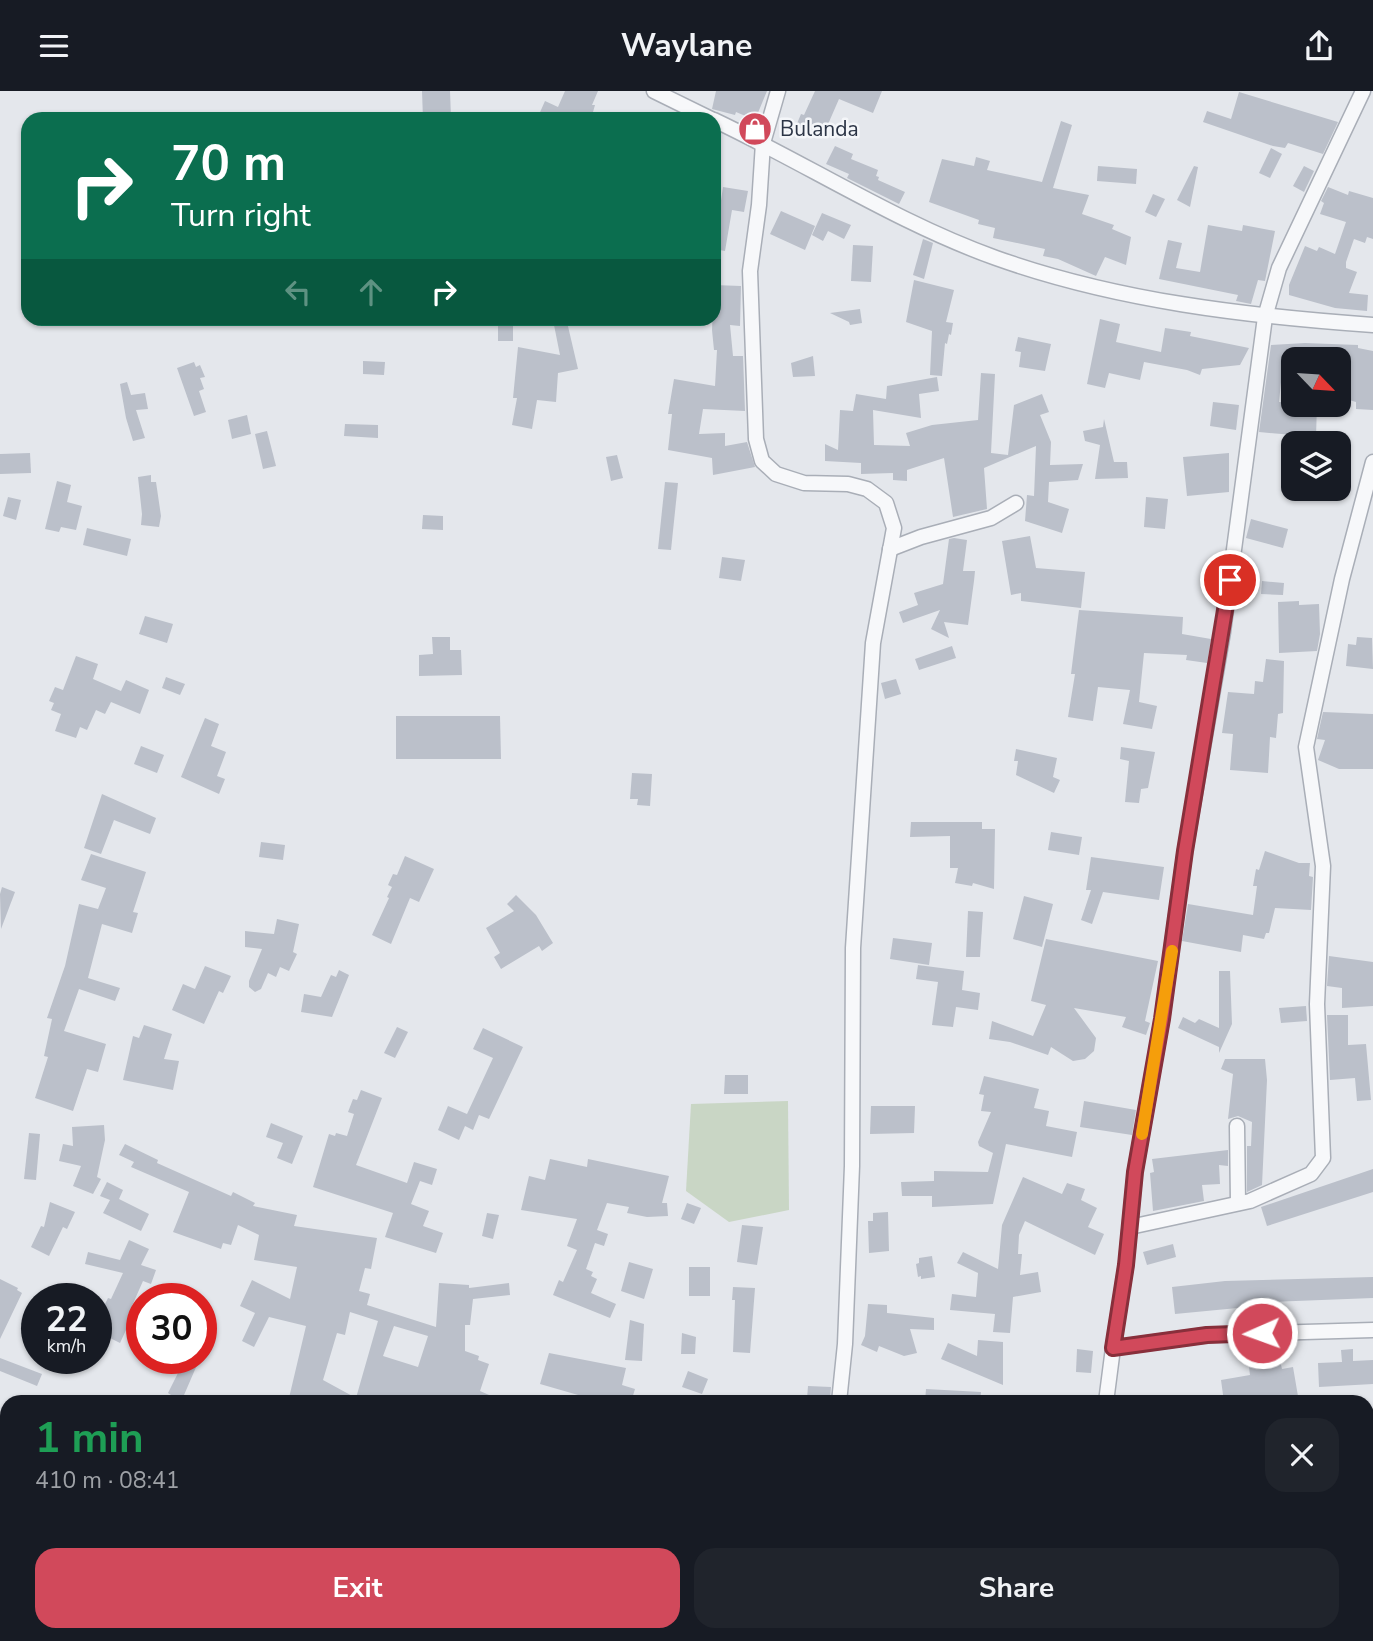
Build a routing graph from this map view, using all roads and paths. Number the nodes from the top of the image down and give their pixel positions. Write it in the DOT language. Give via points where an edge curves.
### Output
graph roads {
  1 [pos="654,91"];
  2 [pos="778,91"];
  3 [pos="1363,91"];
  4 [pos="697,112"];
  5 [pos="721,124"];
  6 [pos="763,143"];
  7 [pos="1265,317"];
  8 [pos="1373,325"];
  9 [pos="1373,462"];
  10 [pos="1016,502"];
  11 [pos="890,549"];
  12 [pos="1237,1126"];
  13 [pos="1238,1203"];
  14 [pos="1130,1227"];
  15 [pos="1373,1329"];
  16 [pos="1113,1348"];
  17 [pos="840,1395"];
  18 [pos="1107,1395"];
  1 -- 4 [label="street"];
  2 -- 6 [label="street"];
  3 -- 7 [label="street" via="1279,268"];
  5 -- 6 [label="street"];
  6 -- 7 [label="street" via="909,221 996,258 1125,294"];
  6 -- 11 [label="street" via="750,271 756,439 762,461 776,474 804,483 867,489 886,503 894,528"];
  7 -- 8 [label="street"];
  7 -- 14 [label="street" via="1223,632 1185,851"];
  9 -- 13 [label="street" via="1306,747 1323,866 1317,1004 1323,1158 1311,1174"];
  10 -- 11 [label="street" via="991,518"];
  11 -- 17 [label="street" via="873,643 853,948 852,1166"];
  12 -- 13 [label="street"];
  13 -- 14 [label="street"];
  14 -- 16 [label="street"];
  15 -- 16 [label="street" via="1207,1335"];
  16 -- 18 [label="street"];
}
